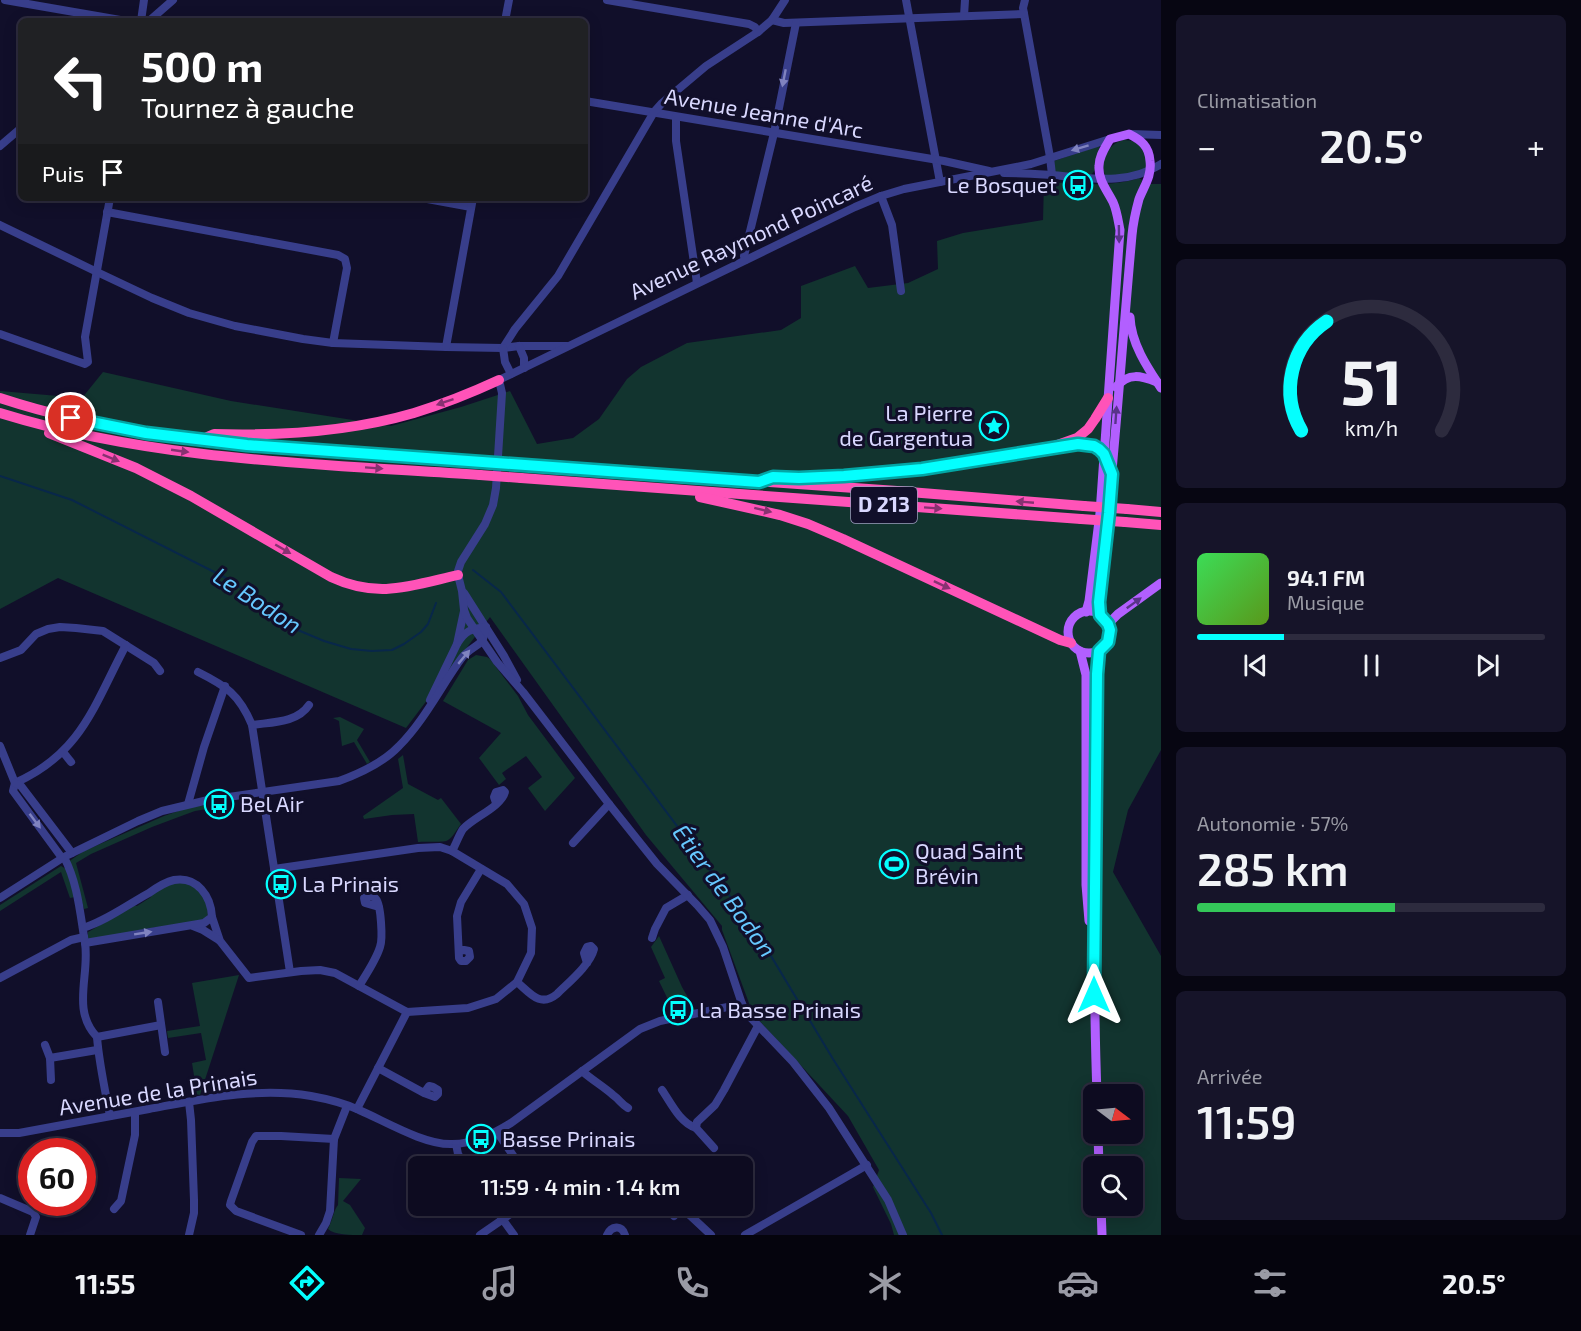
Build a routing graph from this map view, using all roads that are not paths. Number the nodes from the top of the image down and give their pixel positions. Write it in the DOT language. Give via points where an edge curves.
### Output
graph roads {
  1 [pos="5,0"];
  2 [pos="144,0"];
  3 [pos="173,0"];
  4 [pos="508,0"];
  5 [pos="607,0"];
  6 [pos="786,0"];
  7 [pos="906,0"];
  8 [pos="965,0"];
  9 [pos="1026,0"];
  10 [pos="1024,14"];
  11 [pos="964,16"];
  12 [pos="109,18"];
  13 [pos="141,18"];
  14 [pos="152,18"];
  15 [pos="505,18"];
  16 [pos="910,19"];
  17 [pos="772,20"];
  18 [pos="796,23"];
  19 [pos="758,32"];
  20 [pos="588,101"];
  21 [pos="654,112"];
  22 [pos="676,117"];
  23 [pos="18,131"];
  24 [pos="774,133"];
  25 [pos="1129,134"];
  26 [pos="1161,135"];
  27 [pos="1110,139"];
  28 [pos="0,146"];
  29 [pos="1050,157"];
  30 [pos="937,161"];
  31 [pos="1161,164"];
  32 [pos="1151,171"];
  33 [pos="992,172"];
  34 [pos="1052,175"];
  35 [pos="1100,180"];
  36 [pos="940,182"];
  37 [pos="881,196"];
  38 [pos="109,201"];
  39 [pos="472,202"];
  40 [pos="107,212"];
  41 [pos="0,225"];
  42 [pos="745,260"];
  43 [pos="97,272"];
  44 [pos="1128,282"];
  45 [pos="697,284"];
  46 [pos="901,291"];
  47 [pos="0,334"];
  48 [pos="333,343"];
  49 [pos="519,346"];
  50 [pos="568,346"];
  51 [pos="446,348"];
  52 [pos="503,348"];
  53 [pos="524,368"];
  54 [pos="511,374"];
  55 [pos="500,380"];
  56 [pos="1119,384"];
  57 [pos="1159,385"];
  58 [pos="0,398"];
  59 [pos="1108,398"];
  60 [pos="0,413"];
  61 [pos="40,425"];
  62 [pos="198,440"];
  63 [pos="1049,448"];
  64 [pos="1104,454"];
  65 [pos="1112,474"];
  66 [pos="759,482"];
  67 [pos="686,490"];
  68 [pos="1161,512"];
  69 [pos="1161,525"];
  70 [pos="458,575"];
  71 [pos="1161,583"];
  72 [pos="462,591"];
  73 [pos="464,610"];
  74 [pos="1086,612"];
  75 [pos="1100,615"];
  76 [pos="1108,624"];
  77 [pos="486,627"];
  78 [pos="473,628"];
  79 [pos="482,641"];
  80 [pos="1071,643"];
  81 [pos="457,644"];
  82 [pos="126,645"];
  83 [pos="1080,651"];
  84 [pos="1099,651"];
  85 [pos="0,658"];
  86 [pos="160,671"];
  87 [pos="198,672"];
  88 [pos="225,686"];
  89 [pos="523,692"];
  90 [pos="309,705"];
  91 [pos="427,711"];
  92 [pos="252,724"];
  93 [pos="0,746"];
  94 [pos="63,752"];
  95 [pos="71,762"];
  96 [pos="15,783"];
  97 [pos="262,792"];
  98 [pos="496,803"];
  99 [pos="188,804"];
  100 [pos="609,804"];
  101 [pos="573,843"];
  102 [pos="452,850"];
  103 [pos="66,856"];
  104 [pos="274,869"];
  105 [pos="481,869"];
  106 [pos="688,895"];
  107 [pos="0,898"];
  108 [pos="379,907"];
  109 [pos="212,916"];
  110 [pos="192,926"];
  111 [pos="83,928"];
  112 [pos="652,938"];
  113 [pos="84,940"];
  114 [pos="220,941"];
  115 [pos="459,951"];
  116 [pos="587,963"];
  117 [pos="290,972"];
  118 [pos="0,978"];
  119 [pos="517,982"];
  120 [pos="359,986"];
  121 [pos="1094,995"];
  122 [pos="158,1002"];
  123 [pos="742,1004"];
  124 [pos="407,1012"];
  125 [pos="161,1026"];
  126 [pos="758,1026"];
  127 [pos="96,1037"];
  128 [pos="45,1045"];
  129 [pos="97,1050"];
  130 [pos="165,1052"];
  131 [pos="50,1058"];
  132 [pos="378,1068"];
  133 [pos="582,1071"];
  134 [pos="51,1080"];
  135 [pos="1097,1084"];
  136 [pos="662,1090"];
  137 [pos="424,1093"];
  138 [pos="189,1102"];
  139 [pos="348,1106"];
  140 [pos="628,1107"];
  141 [pos="357,1109"];
  142 [pos="135,1112"];
  143 [pos="110,1116"];
  144 [pos="696,1128"];
  145 [pos="497,1132"];
  146 [pos="0,1133"];
  147 [pos="334,1139"];
  148 [pos="456,1144"];
  149 [pos="714,1148"];
  150 [pos="459,1156"];
  151 [pos="513,1156"];
  152 [pos="867,1165"];
  153 [pos="0,1198"];
  154 [pos="114,1209"];
  155 [pos="499,1216"];
  156 [pos="508,1216"];
  157 [pos="691,1216"];
  158 [pos="1101,1216"];
  159 [pos="502,1220"];
  160 [pos="760,1232"];
  161 [pos="30,1235"];
  162 [pos="189,1235"];
  163 [pos="301,1235"];
  164 [pos="319,1235"];
  165 [pos="480,1235"];
  166 [pos="514,1235"];
  167 [pos="607,1235"];
  168 [pos="624,1235"];
  169 [pos="711,1235"];
  170 [pos="745,1235"];
  171 [pos="903,1235"];
  172 [pos="1102,1235"];
  1 -- 12 [label="street"];
  2 -- 13 [label="street"];
  3 -- 14 [label="street"];
  4 -- 15 [label="street"];
  5 -- 19 [label="street" via="749,24"];
  6 -- 17 [label="street"];
  7 -- 16 [label="street"];
  8 -- 11 [label="street"];
  9 -- 10 [label="street"];
  10 -- 11 [label="street"];
  10 -- 29 [label="street"];
  11 -- 16 [label="street"];
  16 -- 18 [label="street"];
  16 -- 30 [label="street"];
  17 -- 18 [label="street"];
  17 -- 19 [label="street"];
  18 -- 24 [label="street, one-way"];
  19 -- 21 [label="street" via="706,66"];
  20 -- 21 [label="street, Avenue Jeanne d'Arc"];
  21 -- 22 [label="street, Avenue Jeanne d'Arc"];
  21 -- 52 [label="street" via="558,276"];
  22 -- 24 [label="street, Avenue Jeanne d'Arc"];
  22 -- 45 [label="street"];
  23 -- 28 [label="street"];
  24 -- 30 [label="street, Avenue Jeanne d'Arc"];
  24 -- 42 [label="street"];
  25 -- 26 [label="street, Avenue Raymond Poincaré"];
  25 -- 27 [label="main road, Avenue Raymond Poincaré"];
  25 -- 32 [label="main road" via="1148,148"];
  27 -- 29 [label="street, Avenue Raymond Poincaré, one-way"];
  27 -- 35 [label="main road" via="1101,155"];
  29 -- 33 [label="street, Avenue Raymond Poincaré"];
  29 -- 34 [label="street"];
  30 -- 33 [label="street, Avenue Jeanne d'Arc"];
  30 -- 36 [label="street"];
  31 -- 32 [label="street, Avenue Raymond Poincaré"];
  32 -- 35 [label="street, Avenue Raymond Poincaré"];
  32 -- 44 [label="main road" via="1139,200"];
  33 -- 34 [label="street, Avenue Raymond Poincaré"];
  33 -- 36 [label="street, Avenue Raymond Poincaré"];
  34 -- 35 [label="street, Avenue Raymond Poincaré"];
  35 -- 59 [label="main road, one-way" via="1112,201 1120,230"];
  36 -- 37 [label="street, Avenue Raymond Poincaré"];
  37 -- 42 [label="street, Avenue Raymond Poincaré"];
  37 -- 46 [label="street" via="892,225"];
  38 -- 40 [label="street"];
  39 -- 51 [label="street"];
  40 -- 43 [label="street"];
  40 -- 48 [label="street" via="345,259 347,268"];
  41 -- 43 [label="street, Avenue Raymond Poincaré"];
  42 -- 45 [label="street, Avenue Raymond Poincaré"];
  43 -- 47 [label="street" via="85,364"];
  43 -- 48 [label="street, Avenue Raymond Poincaré" via="152,298 235,326"];
  44 -- 56 [label="main road"];
  44 -- 57 [label="main road" via="1130,331"];
  45 -- 50 [label="street, Avenue Raymond Poincaré"];
  48 -- 51 [label="street, Avenue Raymond Poincaré"];
  49 -- 50 [label="street, Avenue Raymond Poincaré"];
  49 -- 52 [label="street, Avenue Raymond Poincaré"];
  49 -- 53 [label="street"];
  50 -- 53 [label="street, Avenue Raymond Poincaré"];
  51 -- 52 [label="street, Avenue Raymond Poincaré"];
  52 -- 54 [label="street"];
  53 -- 54 [label="street, Avenue Raymond Poincaré"];
  54 -- 55 [label="street, Avenue Raymond Poincaré"];
  55 -- 62 [label="highway, one-way" via="423,410 373,423 278,435 214,435"];
  55 -- 70 [label="street" via="493,505 461,562"];
  56 -- 57 [label="main road" via="1140,375"];
  56 -- 59 [label="main road"];
  65 -- 56 [label="main road, one-way"];
  58 -- 62 [label="highway, D 213" via="85,422"];
  59 -- 63 [label="highway" via="1092,424 1077,438"];
  59 -- 64 [label="main road"];
  60 -- 61 [label="highway, D 213"];
  61 -- 67 [label="highway, D 213, one-way, bridge" via="118,442 223,457"];
  61 -- 70 [label="highway, one-way" via="49,434 136,468 191,496 347,584 386,590"];
  62 -- 66 [label="highway, D 213, bridge"];
  63 -- 64 [label="highway" via="1088,445"];
  63 -- 66 [label="highway" via="922,469 773,477"];
  64 -- 65 [label="highway"];
  64 -- 74 [label="main road"];
  65 -- 75 [label="main road"];
  68 -- 66 [label="highway, D 213, one-way, bridge"];
  67 -- 69 [label="highway, D 213, one-way, bridge"];
  67 -- 80 [label="highway, one-way" via="696,496 808,524"];
  70 -- 72 [label="street"];
  76 -- 71 [label="main road, one-way"];
  72 -- 73 [label="street"];
  72 -- 77 [label="street"];
  73 -- 78 [label="street"];
  73 -- 81 [label="street"];
  74 -- 75 [label="main road"];
  74 -- 80 [label="main road" via="1071,624"];
  75 -- 76 [label="main road"];
  76 -- 84 [label="main road" via="1108,642"];
  77 -- 78 [label="street"];
  77 -- 79 [label="street"];
  77 -- 89 [label="street"];
  78 -- 79 [label="street"];
  78 -- 81 [label="street"];
  79 -- 89 [label="street"];
  91 -- 79 [label="street, one-way" via="466,652"];
  80 -- 83 [label="main road"];
  81 -- 91 [label="street"];
  82 -- 85 [label="street" via="103,631 60,627 36,634 21,650"];
  82 -- 86 [label="street"];
  82 -- 94 [label="street" via="86,724"];
  83 -- 84 [label="main road"];
  83 -- 121 [label="main road" via="1086,675 1086,885"];
  84 -- 121 [label="main road"];
  87 -- 88 [label="street"];
  88 -- 92 [label="street" via="239,700"];
  88 -- 99 [label="street"];
  89 -- 100 [label="street"];
  90 -- 92 [label="street" via="294,718"];
  91 -- 97 [label="street" via="398,748 357,774 339,781"];
  92 -- 97 [label="street"];
  93 -- 96 [label="street"];
  94 -- 95 [label="street"];
  94 -- 96 [label="street" via="32,776"];
  96 -- 103 [label="street" via="21,786"];
  97 -- 99 [label="street"];
  97 -- 104 [label="street"];
  98 -- 102 [label="street" via="464,829"];
  99 -- 103 [label="street" via="152,814"];
  100 -- 101 [label="street"];
  100 -- 106 [label="street" via="657,864"];
  102 -- 104 [label="street" via="418,848"];
  102 -- 105 [label="street"];
  103 -- 107 [label="street"];
  103 -- 111 [label="street"];
  104 -- 117 [label="street"];
  105 -- 115 [label="street" via="457,916"];
  105 -- 119 [label="street" via="507,884 524,904 532,928 531,953"];
  106 -- 112 [label="street" via="666,908"];
  106 -- 123 [label="street" via="716,932"];
  108 -- 120 [label="street" via="381,945"];
  109 -- 110 [label="street"];
  109 -- 111 [label="street" via="207,896 199,886 173,880 97,924"];
  109 -- 114 [label="street"];
  113 -- 110 [label="street, one-way"];
  110 -- 114 [label="street"];
  111 -- 113 [label="street"];
  113 -- 118 [label="street" via="71,940"];
  113 -- 127 [label="street" via="83,1009"];
  114 -- 117 [label="street" via="249,978"];
  116 -- 119 [label="street" via="546,1000 540,1000"];
  117 -- 120 [label="street" via="335,973"];
  119 -- 124 [label="street" via="496,999 476,1006"];
  120 -- 124 [label="street"];
  121 -- 135 [label="main road"];
  122 -- 125 [label="street"];
  123 -- 126 [label="street"];
  123 -- 133 [label="street, Avenue de la Prinais" via="660,1021 640,1029"];
  124 -- 132 [label="street"];
  125 -- 127 [label="street"];
  125 -- 130 [label="street"];
  126 -- 144 [label="street" via="715,1105 697,1122"];
  126 -- 152 [label="street" via="824,1100"];
  127 -- 129 [label="street"];
  128 -- 131 [label="street"];
  129 -- 131 [label="street"];
  129 -- 143 [label="street"];
  131 -- 134 [label="street"];
  132 -- 137 [label="street"];
  132 -- 141 [label="street"];
  133 -- 140 [label="street"];
  133 -- 145 [label="street, Avenue de la Prinais"];
  136 -- 144 [label="street" via="682,1118"];
  138 -- 139 [label="street, Avenue de la Prinais" via="261,1092 312,1096"];
  138 -- 142 [label="street, Avenue de la Prinais"];
  138 -- 162 [label="street" via="194,1200"];
  139 -- 141 [label="street, Avenue de la Prinais"];
  139 -- 147 [label="street"];
  141 -- 148 [label="street, Avenue de la Prinais" via="435,1143"];
  142 -- 143 [label="street, Avenue de la Prinais"];
  142 -- 154 [label="street" via="135,1135 120,1201"];
  143 -- 146 [label="street, Avenue de la Prinais"];
  144 -- 149 [label="street"];
  145 -- 148 [label="street, Avenue de la Prinais"];
  145 -- 151 [label="street"];
  147 -- 163 [label="street" via="256,1136 231,1201 236,1211"];
  147 -- 164 [label="street" via="330,1211"];
  148 -- 150 [label="street"];
  152 -- 160 [label="street"];
  152 -- 171 [label="street"];
  153 -- 161 [label="street" via="33,1212 36,1217"];
  155 -- 159 [label="street"];
  156 -- 159 [label="street"];
  157 -- 169 [label="street"];
  158 -- 172 [label="main road"];
  159 -- 165 [label="street"];
  159 -- 166 [label="street"];
  160 -- 170 [label="street"];
  167 -- 168 [label="street" via="609,1230 619,1227"];
}
